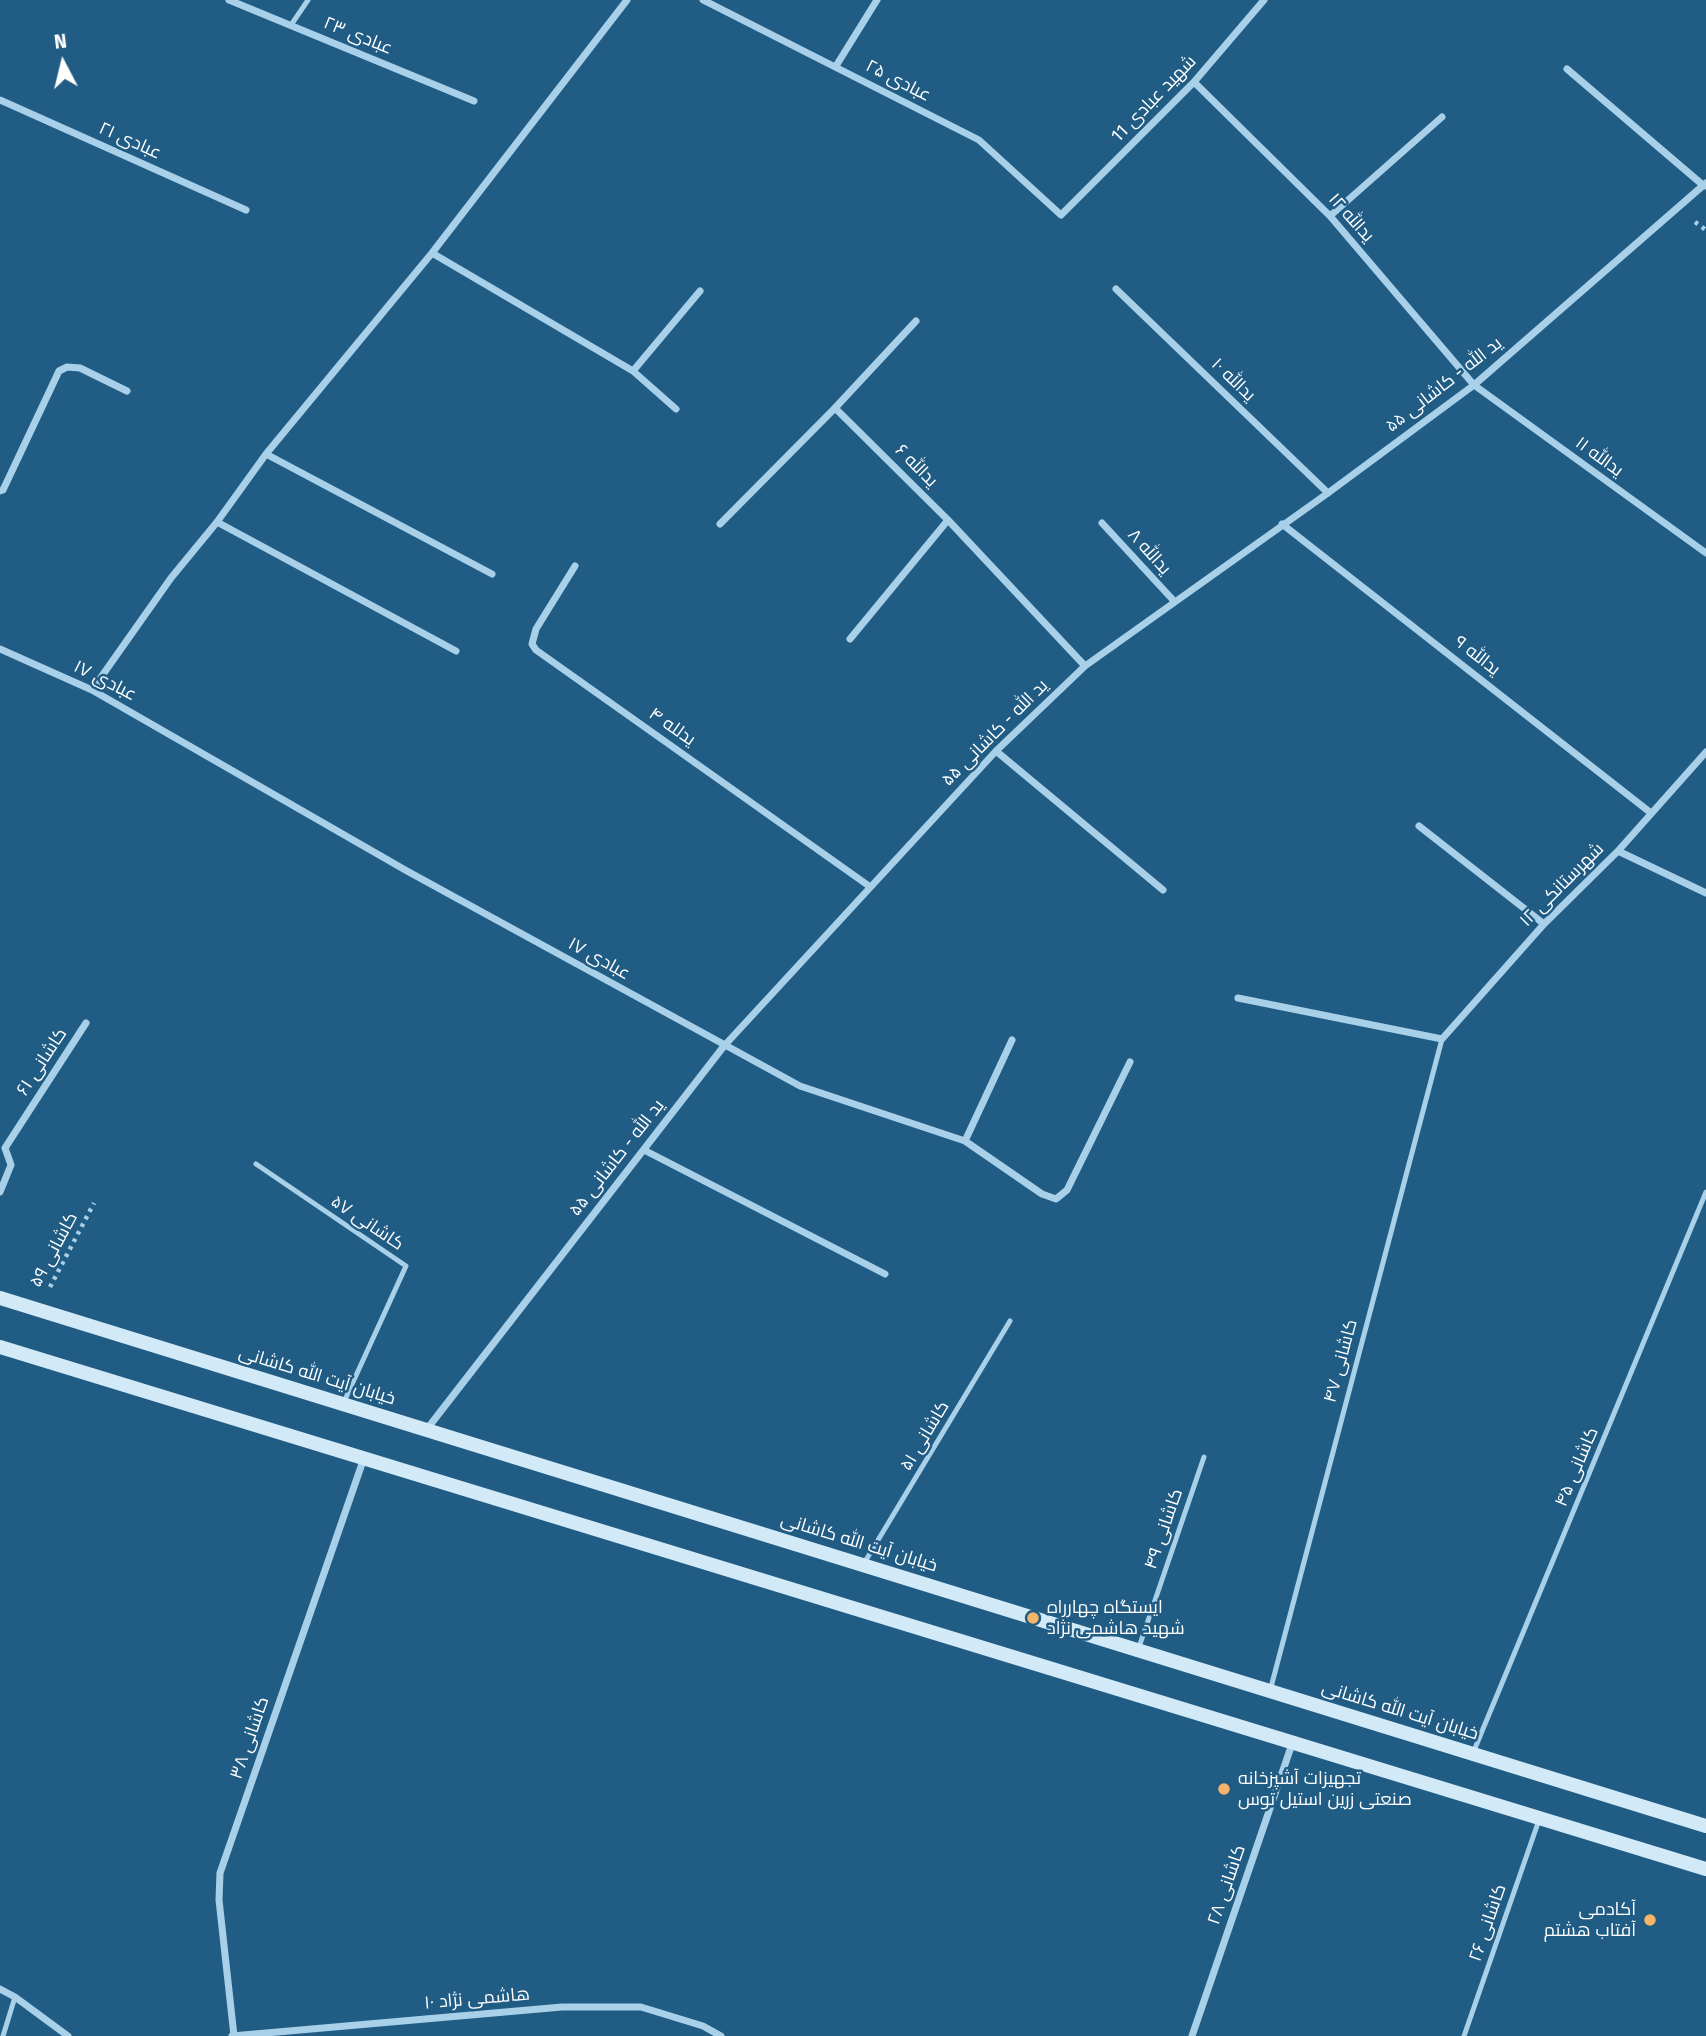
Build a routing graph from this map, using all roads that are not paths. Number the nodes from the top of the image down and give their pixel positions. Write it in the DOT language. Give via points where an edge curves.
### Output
graph roads {
  1 [pos="229,0"];
  2 [pos="308,0"];
  3 [pos="628,0"];
  4 [pos="703,0"];
  5 [pos="877,0"];
  6 [pos="1265,0"];
  7 [pos="291,25"];
  8 [pos="836,66"];
  9 [pos="1567,69"];
  10 [pos="1194,82"];
  11 [pos="0,100"];
  12 [pos="474,101"];
  13 [pos="1442,117"];
  14 [pos="1705,184"];
  15 [pos="246,210"];
  16 [pos="1061,215"];
  17 [pos="1330,216"];
  18 [pos="432,253"];
  19 [pos="1116,289"];
  20 [pos="700,291"];
  21 [pos="916,321"];
  22 [pos="633,371"];
  23 [pos="1474,385"];
  24 [pos="127,391"];
  25 [pos="835,408"];
  26 [pos="676,409"];
  27 [pos="266,454"];
  28 [pos="0,491"];
  29 [pos="1328,493"];
  30 [pos="948,520"];
  31 [pos="217,522"];
  32 [pos="1102,523"];
  33 [pos="720,524"];
  34 [pos="1282,524"];
  35 [pos="1706,554"];
  36 [pos="575,566"];
  37 [pos="492,574"];
  38 [pos="1174,601"];
  39 [pos="850,639"];
  40 [pos="0,649"];
  41 [pos="456,650"];
  42 [pos="1085,666"];
  43 [pos="92,690"];
  44 [pos="996,751"];
  45 [pos="1706,752"];
  46 [pos="1651,813"];
  47 [pos="1419,826"];
  48 [pos="1618,851"];
  49 [pos="869,886"];
  50 [pos="1163,890"];
  51 [pos="1706,893"];
  52 [pos="1544,924"];
  53 [pos="1238,998"];
  54 [pos="86,1023"];
  55 [pos="1012,1040"];
  56 [pos="1442,1040"];
  57 [pos="724,1046"];
  58 [pos="1130,1062"];
  59 [pos="965,1141"];
  60 [pos="644,1150"];
  61 [pos="256,1164"];
  62 [pos="0,1192"];
  63 [pos="1706,1192"];
  64 [pos="1699,1210"];
  65 [pos="1706,1213"];
  66 [pos="885,1274"];
  67 [pos="0,1298"];
  68 [pos="1010,1321"];
  69 [pos="0,1347"];
  70 [pos="343,1404"];
  71 [pos="426,1430"];
  72 [pos="1203,1457"];
  73 [pos="364,1458"];
  74 [pos="863,1565"];
  75 [pos="1139,1650"];
  76 [pos="1270,1691"];
  77 [pos="1292,1744"];
  78 [pos="1473,1753"];
  79 [pos="1539,1820"];
  80 [pos="1706,1826"];
  81 [pos="1706,1869"];
  82 [pos="0,1989"];
  83 [pos="15,1997"];
  84 [pos="276,2034"];
  85 [pos="3,2036"];
  86 [pos="68,2036"];
  87 [pos="233,2036"];
  88 [pos="721,2036"];
  89 [pos="1192,2036"];
  90 [pos="1464,2036"];
  1 -- 7 [label="street, عبادی ۲۳"];
  2 -- 7 [label="lane"];
  3 -- 18 [label="street"];
  4 -- 8 [label="street, عبادی ۲۵"];
  5 -- 8 [label="street"];
  6 -- 10 [label="street, شهید عبادی 11"];
  7 -- 12 [label="street, عبادی ۲۳"];
  8 -- 16 [label="street, عبادی ۲۵" via="979,140"];
  9 -- 14 [label="street"];
  10 -- 16 [label="street, شهید عبادی 11"];
  10 -- 17 [label="street, یدالله ۱۲"];
  11 -- 15 [label="street, عبادی ۲۱"];
  13 -- 17 [label="street"];
  14 -- 23 [label="street, ید الله - کاشانی ۵۵"];
  17 -- 23 [label="street, یدالله ۱۲"];
  18 -- 22 [label="street"];
  18 -- 27 [label="street"];
  19 -- 29 [label="street, یدالله ۱۰"];
  20 -- 22 [label="street"];
  21 -- 25 [label="street"];
  22 -- 26 [label="street"];
  23 -- 29 [label="street, ید الله - کاشانی ۵۵"];
  23 -- 35 [label="street, یدالله ۱۱"];
  24 -- 28 [label="street" via="80,368 59,371"];
  25 -- 30 [label="street, یدالله ۶"];
  25 -- 33 [label="street"];
  27 -- 31 [label="street"];
  27 -- 37 [label="street"];
  29 -- 34 [label="street, ید الله - کاشانی ۵۵"];
  30 -- 39 [label="street"];
  30 -- 42 [label="street, یدالله ۶"];
  31 -- 41 [label="street"];
  31 -- 43 [label="street"];
  32 -- 38 [label="street, یدالله ۸"];
  34 -- 38 [label="street, ید الله - کاشانی ۵۵"];
  34 -- 46 [label="street, یدالله ۹"];
  36 -- 49 [label="street, یدلله ۴" via="536,629 532,644 536,650"];
  38 -- 42 [label="street, ید الله - کاشانی ۵۵"];
  40 -- 43 [label="street, عبادی ۱۷"];
  42 -- 44 [label="street, ید الله - کاشانی ۵۵"];
  43 -- 57 [label="street, عبادی ۱۷"];
  44 -- 49 [label="street, ید الله - کاشانی ۵۵"];
  44 -- 50 [label="street"];
  45 -- 46 [label="street, شهرستانکی ۱۲"];
  46 -- 48 [label="street, شهرستانکی ۱۲"];
  47 -- 52 [label="street"];
  48 -- 51 [label="street"];
  48 -- 52 [label="street, شهرستانکی ۱۲"];
  49 -- 57 [label="street, ید الله - کاشانی ۵۵"];
  52 -- 56 [label="street, شهرستانکی ۱۲"];
  53 -- 56 [label="street"];
  54 -- 62 [label="street, کاشانی ۶۱" via="5,1148 11,1165"];
  55 -- 59 [label="street"];
  56 -- 76 [label="lane, کاشانی ۴۷"];
  57 -- 59 [label="street, عبادی ۱۷" via="800,1086"];
  57 -- 60 [label="street, ید الله - کاشانی ۵۵"];
  58 -- 59 [label="street, عبادی ۱۷" via="1066,1190 1056,1199"];
  60 -- 66 [label="street"];
  60 -- 71 [label="street, ید الله - کاشانی ۵۵"];
  61 -- 70 [label="lane, کاشانی ۵۷" via="406,1266"];
  63 -- 64 [label="lane, کاشانی ۴۵"];
  64 -- 65 [label="lane"];
  64 -- 78 [label="lane, کاشانی ۴۵"];
  67 -- 70 [label="main road, خیابان آیت الله کاشانی"];
  68 -- 74 [label="lane, کاشانی ۵۱"];
  69 -- 73 [label="main road"];
  70 -- 71 [label="main road, خیابان آیت الله کاشانی"];
  71 -- 74 [label="main road, خیابان آیت الله کاشانی"];
  72 -- 75 [label="lane, کاشانی ۴۹"];
  73 -- 77 [label="main road"];
  73 -- 87 [label="street, کاشانی ۳۸" via="220,1873"];
  74 -- 75 [label="main road, خیابان آیت الله کاشانی"];
  75 -- 76 [label="main road, خیابان آیت الله کاشانی"];
  76 -- 78 [label="main road, خیابان آیت الله کاشانی"];
  77 -- 79 [label="main road"];
  77 -- 89 [label="street, کاشانی ۲۸"];
  78 -- 80 [label="main road, خیابان آیت الله کاشانی"];
  79 -- 81 [label="main road"];
  79 -- 90 [label="lane, کاشانی ۲۶"];
  82 -- 83 [label="street"];
  83 -- 85 [label="lane"];
  83 -- 86 [label="street"];
  84 -- 87 [label="street, هاشمی نژاد ۱۰"];
  84 -- 88 [label="street, هاشمی نژاد ۱۰" via="562,2007 641,2007"];
}
